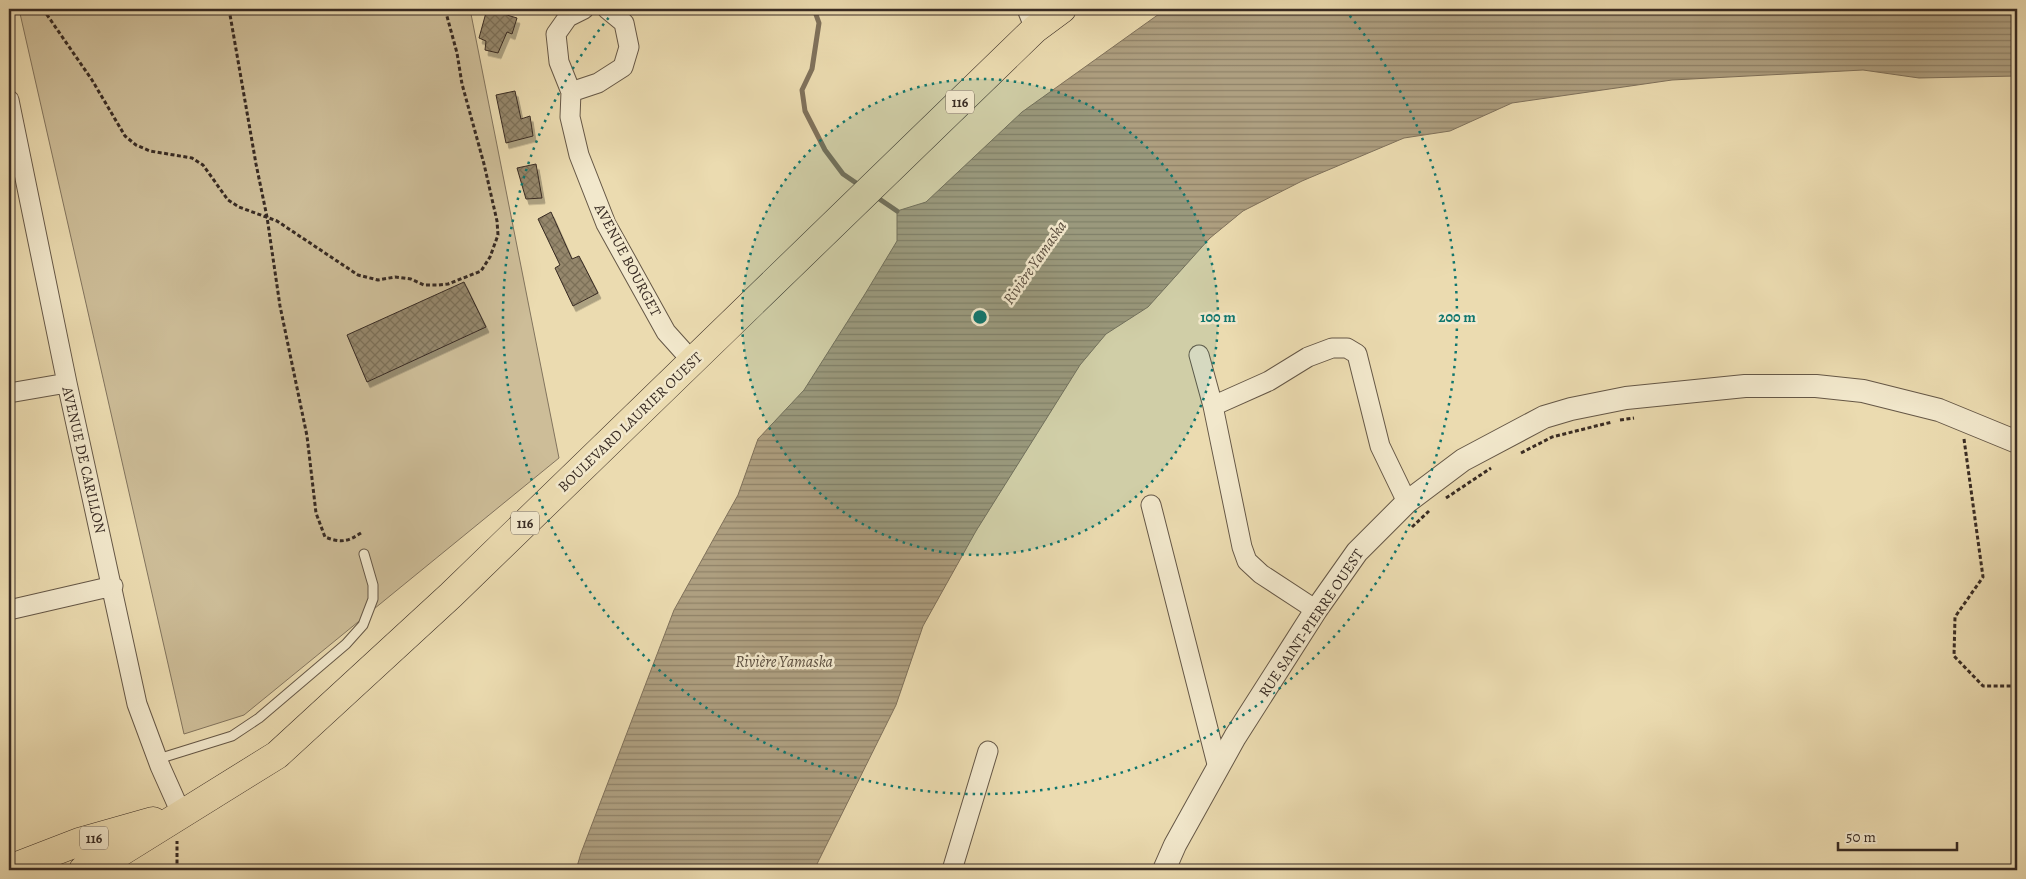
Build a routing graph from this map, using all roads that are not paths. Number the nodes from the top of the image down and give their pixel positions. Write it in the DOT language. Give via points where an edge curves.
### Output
graph roads {
  1 [pos="584,9"];
  2 [pos="607,9"];
  3 [pos="1062,9"];
  4 [pos="1031,19"];
  5 [pos="571,92"];
  6 [pos="9,100"];
  7 [pos="1199,355"];
  8 [pos="692,362"];
  9 [pos="67,383"];
  10 [pos="9,393"];
  11 [pos="1213,406"];
  12 [pos="2017,442"];
  13 [pos="1407,502"];
  14 [pos="1151,505"];
  15 [pos="364,554"];
  16 [pos="113,586"];
  17 [pos="9,610"];
  18 [pos="1316,610"];
  19 [pos="988,751"];
  20 [pos="158,759"];
  21 [pos="1218,768"];
  22 [pos="181,813"];
  23 [pos="9,869"];
  24 [pos="83,870"];
  25 [pos="952,870"];
  26 [pos="1164,870"];
  1 -- 5 [label="street, AVENUE BOURGET" via="568,17 556,34 559,62"];
  2 -- 5 [label="street" via="624,23 629,47 623,67 598,83"];
  3 -- 4 [label="main road, BOULEVARD LAURIER OUEST / 116"];
  4 -- 8 [label="main road, BOULEVARD LAURIER OUEST / 116" via="885,174"];
  5 -- 8 [label="street, AVENUE BOURGET" via="570,117 578,155 606,224 666,332"];
  6 -- 9 [label="street, AVENUE DE CARILLON"];
  7 -- 11 [label="street"];
  8 -- 22 [label="main road, BOULEVARD LAURIER OUEST / 116" via="451,596 277,755"];
  9 -- 10 [label="street"];
  9 -- 16 [label="street, AVENUE DE CARILLON"];
  11 -- 13 [label="street" via="1269,381 1308,358 1332,348 1347,348 1357,354 1380,446"];
  11 -- 18 [label="street" via="1247,561"];
  12 -- 13 [label="street, RUE SAINT-PIERRE OUEST" via="1939,410 1863,391 1816,386 1745,386 1626,398 1544,417 1463,460"];
  13 -- 18 [label="street, RUE SAINT-PIERRE OUEST" via="1357,552"];
  14 -- 21 [label="street"];
  15 -- 20 [label="lane" via="374,585 373,599 363,625 346,644 259,718 232,736"];
  16 -- 17 [label="street"];
  16 -- 20 [label="street, AVENUE DE CARILLON" via="137,704"];
  18 -- 21 [label="street, RUE SAINT-PIERRE OUEST"];
  19 -- 25 [label="street"];
  20 -- 22 [label="street, AVENUE DE CARILLON"];
  21 -- 26 [label="street, RUE SAINT-PIERRE OUEST"];
  22 -- 23 [label="main road, BOULEVARD LAURIER OUEST / 116" via="79,842"];
  22 -- 24 [label="main road, BOULEVARD LAURIER OUEST / 116" via="108,860"];
}
